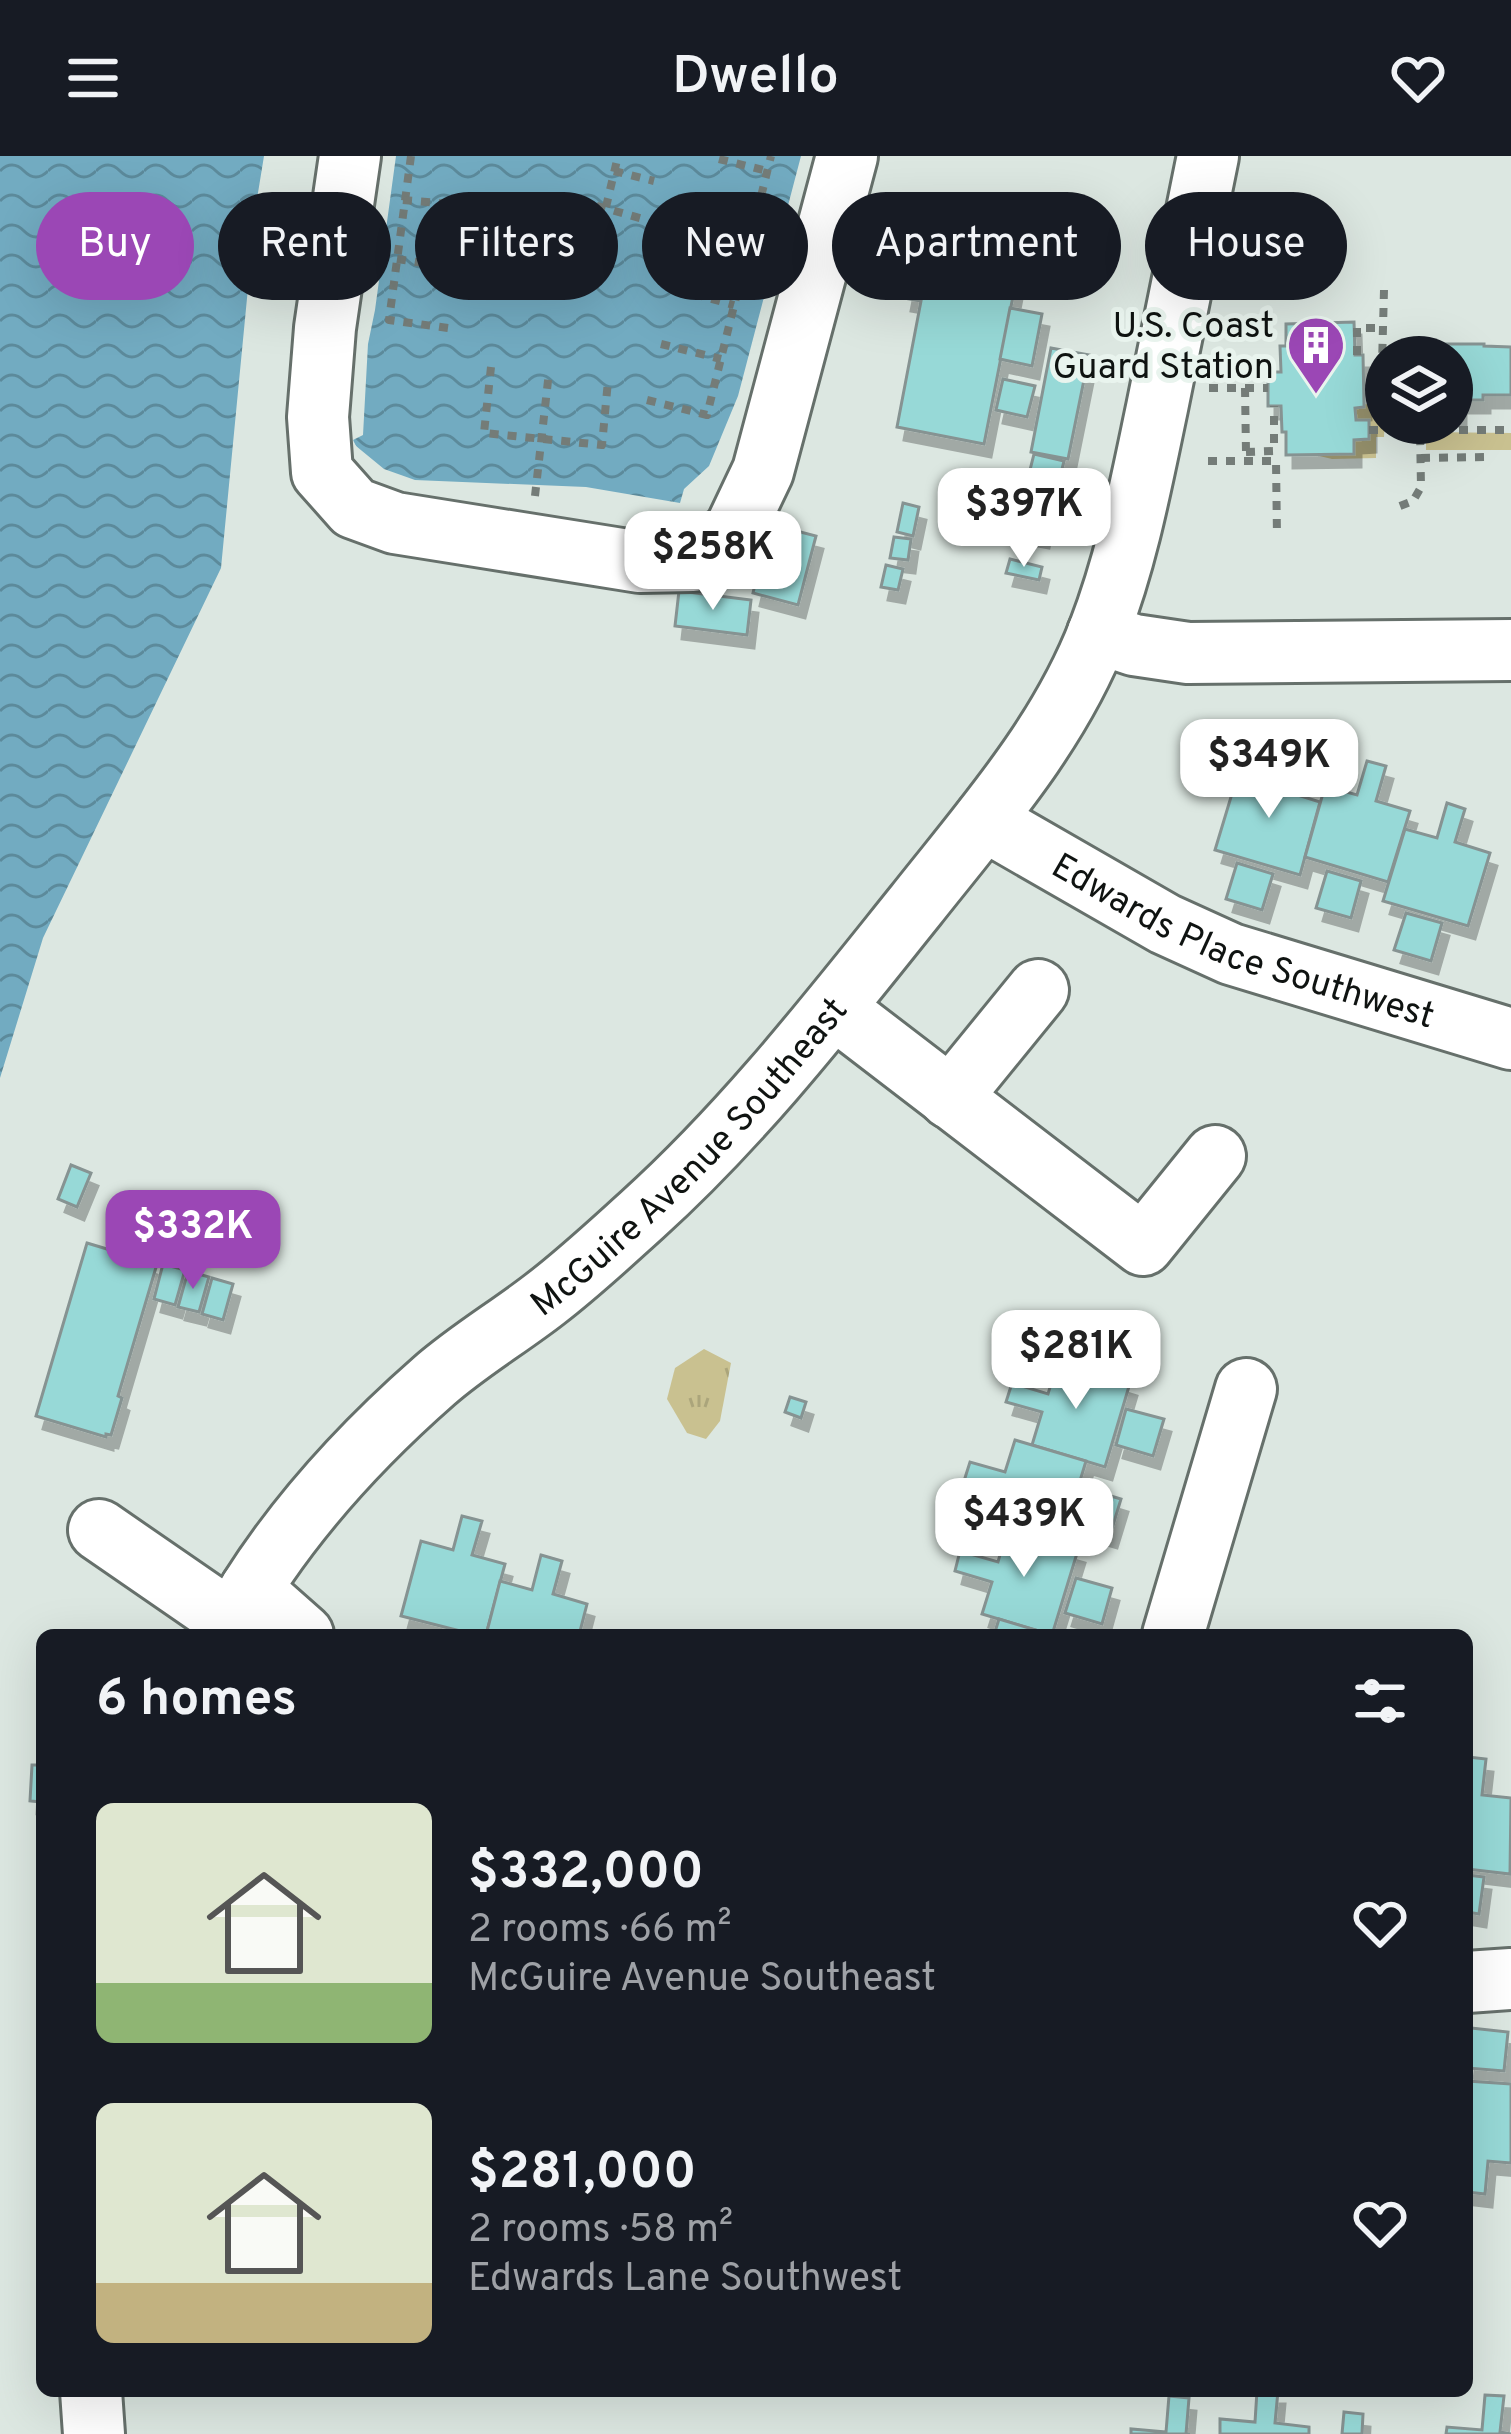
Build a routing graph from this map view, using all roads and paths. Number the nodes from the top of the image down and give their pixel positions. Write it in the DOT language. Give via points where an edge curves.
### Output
graph roads {
  1 [pos="350,156"];
  2 [pos="412,156"];
  3 [pos="771,156"];
  4 [pos="847,156"];
  5 [pos="1208,156"];
  6 [pos="615,157"];
  7 [pos="719,159"];
  8 [pos="614,172"];
  9 [pos="767,172"];
  10 [pos="653,181"];
  11 [pos="609,192"];
  12 [pos="762,192"];
  13 [pos="405,200"];
  14 [pos="415,201"];
  15 [pos="397,259"];
  16 [pos="415,262"];
  17 [pos="1384,290"];
  18 [pos="716,300"];
  19 [pos="735,300"];
  20 [pos="734,305"];
  21 [pos="1383,328"];
  22 [pos="455,329"];
  23 [pos="1383,336"];
  24 [pos="661,344"];
  25 [pos="1357,356"];
  26 [pos="721,359"];
  27 [pos="491,367"];
  28 [pos="549,372"];
  29 [pos="608,381"];
  30 [pos="1192,387"];
  31 [pos="1245,388"];
  32 [pos="1268,388"];
  33 [pos="647,400"];
  34 [pos="1274,406"];
  35 [pos="1473,428"];
  36 [pos="1511,430"];
  37 [pos="542,439"];
  38 [pos="1420,444"];
  39 [pos="1247,456"];
  40 [pos="1489,457"];
  41 [pos="1421,458"];
  42 [pos="1208,461"];
  43 [pos="534,500"];
  44 [pos="1400,506"];
  45 [pos="1277,536"];
  46 [pos="1098,633"];
  47 [pos="1511,650"];
  48 [pos="983,820"];
  49 [pos="1038,990"];
  50 [pos="833,1008"];
  51 [pos="1511,1039"];
  52 [pos="950,1099"];
  53 [pos="1215,1156"];
  54 [pos="1246,1389"];
  55 [pos="99,1530"];
  56 [pos="236,1615"];
  57 [pos="283,1629"];
  58 [pos="1175,1629"];
  59 [pos="1511,1979"];
  60 [pos="1473,1982"];
  61 [pos="91,2397"];
  62 [pos="94,2434"];
  1 -- 4 [label="street" via="325,328 322,472 353,508 395,523 640,562 693,561 734,532 763,471"];
  2 -- 13 [label="path"];
  3 -- 9 [label="path"];
  5 -- 46 [label="street, McGuire Avenue Southeast" via="1136,511"];
  6 -- 8 [label="path"];
  7 -- 9 [label="path"];
  8 -- 10 [label="path"];
  8 -- 11 [label="path"];
  9 -- 12 [label="path"];
  13 -- 14 [label="path"];
  13 -- 15 [label="path"];
  15 -- 16 [label="path"];
  15 -- 22 [label="path" via="389,320"];
  17 -- 21 [label="path"];
  18 -- 20 [label="path"];
  19 -- 20 [label="path"];
  20 -- 26 [label="path"];
  21 -- 23 [label="path"];
  21 -- 25 [label="path" via="1357,328"];
  24 -- 26 [label="path"];
  26 -- 33 [label="path" via="707,415"];
  27 -- 37 [label="path" via="484,434"];
  28 -- 37 [label="path"];
  29 -- 37 [label="path" via="602,445"];
  30 -- 31 [label="path"];
  31 -- 32 [label="path"];
  31 -- 39 [label="path"];
  34 -- 39 [label="path" via="1274,451"];
  35 -- 36 [label="path"];
  37 -- 43 [label="path"];
  38 -- 41 [label="path"];
  39 -- 42 [label="path"];
  39 -- 45 [label="path" via="1276,461"];
  40 -- 41 [label="path"];
  41 -- 44 [label="path" via="1418,495"];
  46 -- 47 [label="street" via="1188,652"];
  46 -- 48 [label="street, McGuire Avenue Southeast" via="1036,751"];
  48 -- 50 [label="street, McGuire Avenue Southeast"];
  48 -- 51 [label="street, Edwards Place Southwest" via="1231,954"];
  49 -- 52 [label="street"];
  50 -- 52 [label="street"];
  50 -- 56 [label="street, McGuire Avenue Southeast" via="646,1212 548,1298 435,1379 363,1450 305,1513"];
  52 -- 53 [label="street" via="1143,1245"];
  54 -- 58 [label="street"];
  55 -- 56 [label="street"];
  56 -- 57 [label="street"];
  59 -- 60 [label="street"];
  61 -- 62 [label="street"];
}
